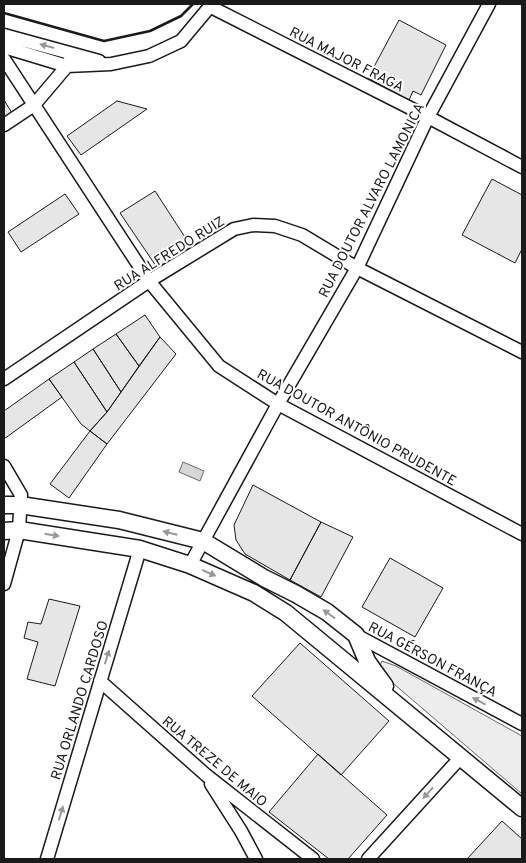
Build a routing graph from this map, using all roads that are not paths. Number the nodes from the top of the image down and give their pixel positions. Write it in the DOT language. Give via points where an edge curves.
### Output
graph roads {
  1 [pos="489,4"];
  2 [pos="212,5"];
  3 [pos="4,35"];
  4 [pos="4,47"];
  5 [pos="73,54"];
  6 [pos="4,59"];
  7 [pos="111,64"];
  8 [pos="67,66"];
  9 [pos="34,105"];
  10 [pos="428,117"];
  11 [pos="4,125"];
  12 [pos="522,167"];
  13 [pos="357,268"];
  14 [pos="150,281"];
  15 [pos="522,352"];
  16 [pos="4,379"];
  17 [pos="278,404"];
  18 [pos="4,466"];
  19 [pos="4,505"];
  20 [pos="20,505"];
  21 [pos="12,531"];
  22 [pos="522,534"];
  23 [pos="203,541"];
  24 [pos="140,549"];
  25 [pos="190,565"];
  26 [pos="4,584"];
  27 [pos="358,639"];
  28 [pos="338,657"];
  29 [pos="100,681"];
  30 [pos="400,707"];
  31 [pos="522,724"];
  32 [pos="461,757"];
  33 [pos="206,775"];
  34 [pos="522,808"];
  35 [pos="260,819"];
  36 [pos="241,831"];
  37 [pos="47,859"];
  38 [pos="256,859"];
  39 [pos="313,859"];
  40 [pos="368,859"];
  1 -- 10 [label="street, RUA DOUTOR ALVARO LAMONICA"];
  2 -- 7 [label="street" via="181,41 149,56"];
  2 -- 10 [label="street, RUA MAJOR FRAGA"];
  5 -- 3 [label="street, one-way"];
  4 -- 8 [label="street"];
  5 -- 7 [label="street"];
  5 -- 8 [label="street"];
  6 -- 9 [label="street, RUA DOUTOR ANTÔNIO PRUDENTE"];
  7 -- 8 [label="street"];
  8 -- 9 [label="street"];
  9 -- 11 [label="street"];
  9 -- 14 [label="street, RUA DOUTOR ANTÔNIO PRUDENTE"];
  10 -- 12 [label="street, RUA MAJOR FRAGA"];
  10 -- 13 [label="street, RUA DOUTOR ALVARO LAMONICA"];
  13 -- 14 [label="street, RUA ALFREDO RUIZ" via="302,235 275,226 253,225 234,229"];
  13 -- 15 [label="street, RUA ALFREDO RUIZ"];
  13 -- 17 [label="street, RUA DOUTOR ALVARO LAMONICA"];
  14 -- 16 [label="street, RUA ALFREDO RUIZ"];
  14 -- 17 [label="street, RUA DOUTOR ANTÔNIO PRUDENTE" via="220,366"];
  17 -- 22 [label="street, RUA DOUTOR ANTÔNIO PRUDENTE"];
  17 -- 23 [label="street, RUA DOUTOR ALVARO LAMONICA"];
  18 -- 20 [label="street" via="21,495"];
  19 -- 20 [label="street"];
  20 -- 21 [label="street"];
  23 -- 20 [label="street, one-way" via="119,520"];
  21 -- 24 [label="street, one-way"];
  21 -- 26 [label="street"];
  23 -- 25 [label="street, RUA DOUTOR ALVARO LAMONICA"];
  27 -- 23 [label="street, one-way" via="327,612"];
  24 -- 25 [label="street"];
  29 -- 24 [label="street, RUA ORLANDO CARDOSO, one-way"];
  25 -- 28 [label="street, one-way" via="254,593 286,613"];
  27 -- 28 [label="street" via="354,649"];
  27 -- 30 [label="street" via="367,660"];
  31 -- 27 [label="street, RUA GÉRSON FRANÇA, one-way"];
  28 -- 30 [label="street"];
  29 -- 33 [label="street, RUA TREZE DE MAIO"];
  37 -- 29 [label="street, RUA ORLANDO CARDOSO, one-way"];
  30 -- 32 [label="street"];
  32 -- 34 [label="street"];
  32 -- 40 [label="street, one-way"];
  33 -- 35 [label="street, RUA TREZE DE MAIO"];
  33 -- 36 [label="street"];
  35 -- 36 [label="street"];
  35 -- 39 [label="street, RUA TREZE DE MAIO"];
  36 -- 38 [label="street"];
}
